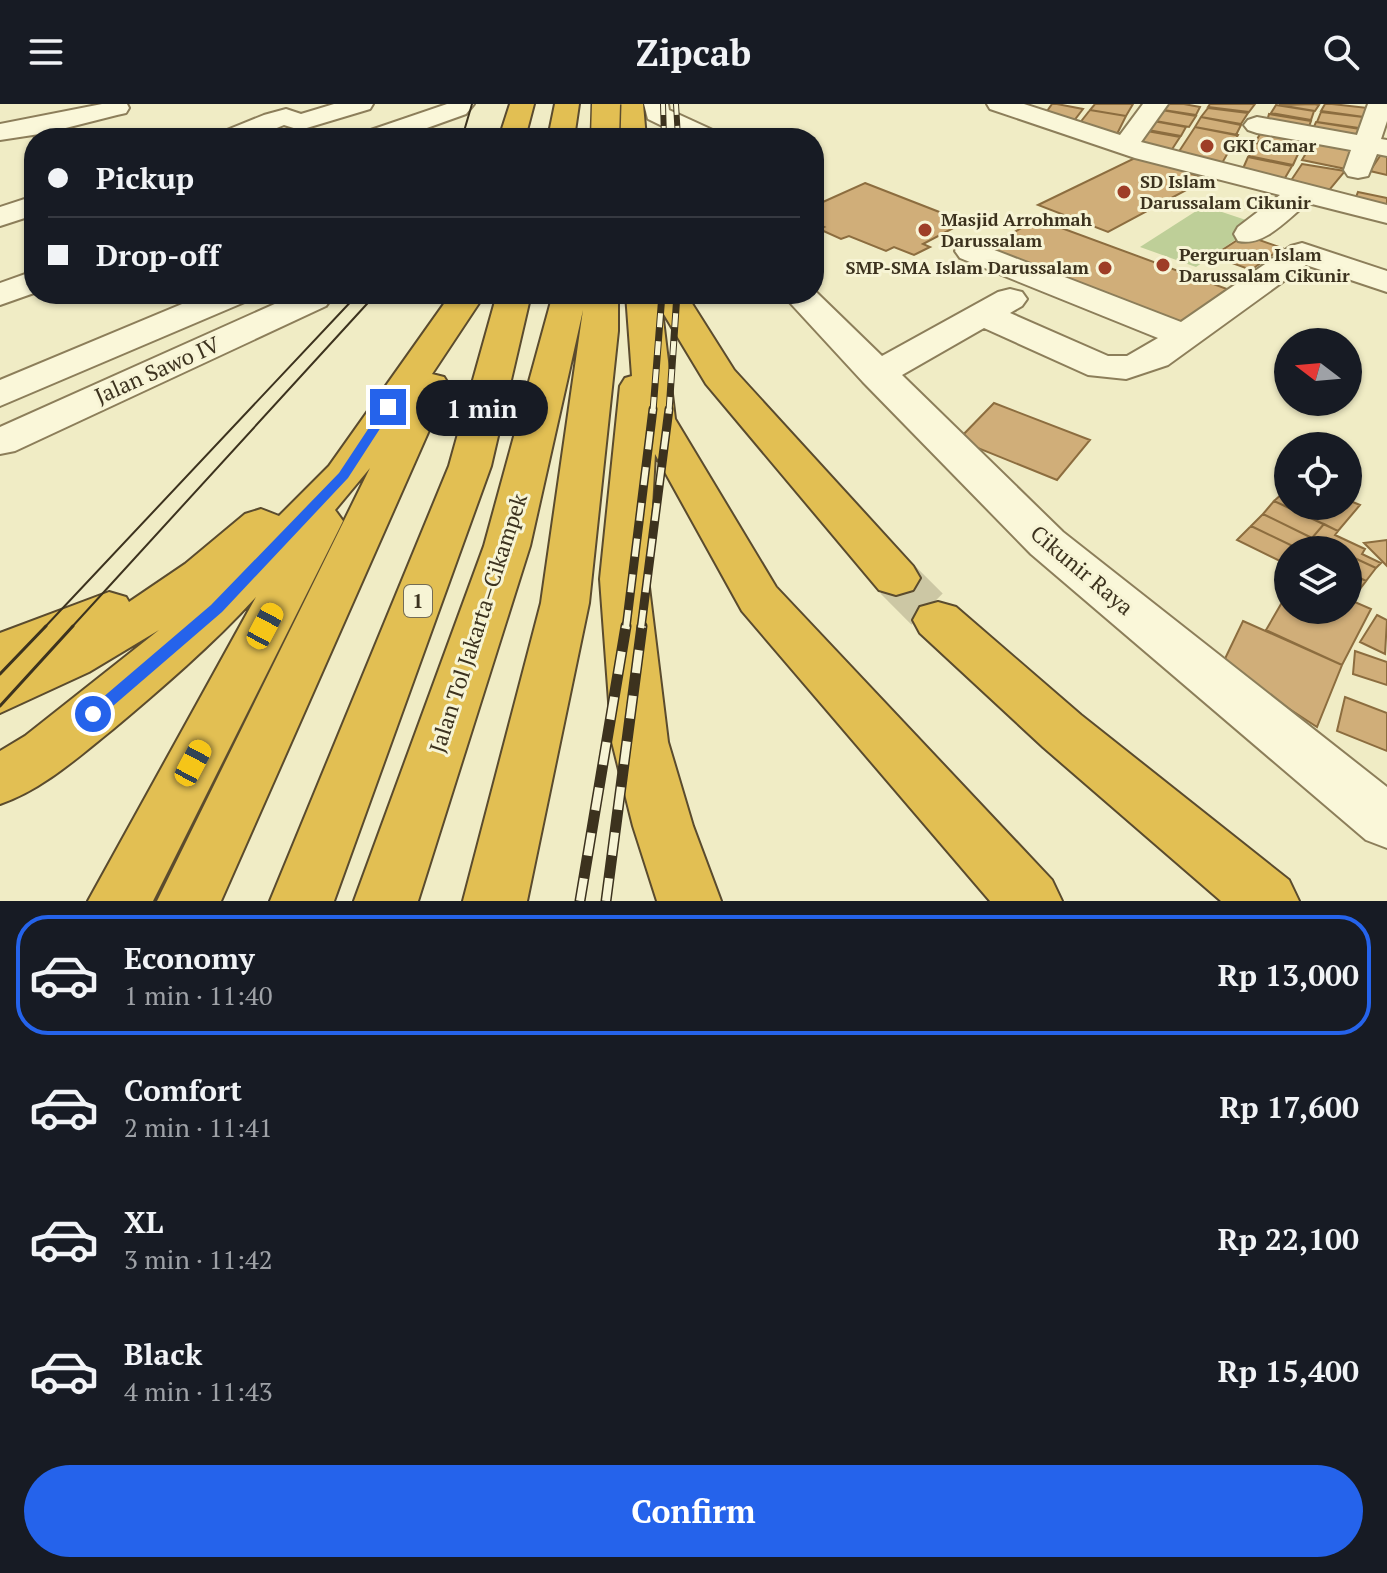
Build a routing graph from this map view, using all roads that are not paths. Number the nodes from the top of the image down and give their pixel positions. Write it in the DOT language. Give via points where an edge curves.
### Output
graph roads {
  1 [pos="522,104"];
  2 [pos="538,104"];
  3 [pos="567,104"];
  4 [pos="607,104"];
  5 [pos="631,104"];
  6 [pos="644,104"];
  7 [pos="656,104"];
  8 [pos="999,104"];
  9 [pos="1156,104"];
  10 [pos="1380,104"];
  11 [pos="372,105"];
  12 [pos="462,105"];
  13 [pos="117,108"];
  14 [pos="1038,108"];
  15 [pos="1262,114"];
  16 [pos="24,128"];
  17 [pos="26,128"];
  18 [pos="254,128"];
  19 [pos="401,128"];
  20 [pos="515,128"];
  21 [pos="532,128"];
  22 [pos="563,128"];
  23 [pos="604,128"];
  24 [pos="632,128"];
  25 [pos="644,128"];
  26 [pos="707,128"];
  27 [pos="0,132"];
  28 [pos="1126,145"];
  29 [pos="1377,146"];
  30 [pos="1231,173"];
  31 [pos="1356,174"];
  32 [pos="1387,180"];
  33 [pos="1303,192"];
  34 [pos="1346,203"];
  35 [pos="24,209"];
  36 [pos="1387,214"];
  37 [pos="0,217"];
  38 [pos="971,251"];
  39 [pos="1302,253"];
  40 [pos="1042,280"];
  41 [pos="1387,282"];
  42 [pos="24,285"];
  43 [pos="0,295"];
  44 [pos="212,304"];
  45 [pos="303,304"];
  46 [pos="428,304"];
  47 [pos="461,304"];
  48 [pos="464,304"];
  49 [pos="511,304"];
  50 [pos="568,304"];
  51 [pos="601,304"];
  52 [pos="809,304"];
  53 [pos="652,305"];
  54 [pos="984,315"];
  55 [pos="1184,336"];
  56 [pos="876,374"];
  57 [pos="0,394"];
  58 [pos="0,442"];
  59 [pos="321,482"];
  60 [pos="896,578"];
  61 [pos="938,620"];
  62 [pos="0,654"];
  63 [pos="0,692"];
  64 [pos="1062,731"];
  65 [pos="0,780"];
  66 [pos="1387,822"];
  67 [pos="120,901"];
  68 [pos="189,901"];
  69 [pos="302,901"];
  70 [pos="386,901"];
  71 [pos="495,901"];
  72 [pos="689,901"];
  73 [pos="1030,901"];
  74 [pos="1235,901"];
  75 [pos="1267,901"];
  1 -- 20 [label="highway"];
  2 -- 21 [label="highway"];
  3 -- 22 [label="highway"];
  4 -- 23 [label="highway, bridge"];
  5 -- 24 [label="highway"];
  6 -- 25 [label="highway"];
  7 -- 26 [label="street" via="657,114"];
  8 -- 14 [label="street"];
  9 -- 28 [label="street"];
  10 -- 29 [label="street"];
  11 -- 18 [label="street" via="300,122 286,117"];
  12 -- 19 [label="street"];
  13 -- 17 [label="street"];
  14 -- 28 [label="street"];
  15 -- 29 [label="street"];
  15 -- 30 [label="street"];
  16 -- 27 [label="street"];
  28 -- 30 [label="street"];
  29 -- 31 [label="street"];
  30 -- 33 [label="street"];
  31 -- 32 [label="street"];
  31 -- 34 [label="street"];
  33 -- 34 [label="street"];
  33 -- 39 [label="street" via="1249,234"];
  34 -- 36 [label="street"];
  35 -- 37 [label="street"];
  38 -- 40 [label="street"];
  39 -- 41 [label="street"];
  39 -- 55 [label="street"];
  40 -- 54 [label="street"];
  40 -- 55 [label="street"];
  42 -- 43 [label="street"];
  44 -- 57 [label="street"];
  45 -- 58 [label="street, Jalan Sawo IV"];
  46 -- 59 [label="highway"];
  47 -- 59 [label="highway"];
  48 -- 68 [label="highway"];
  49 -- 69 [label="highway, 1" via="470,466"];
  50 -- 70 [label="highway, Jalan Tol Jakarta–Cikampek" via="507,546"];
  51 -- 71 [label="highway" via="565,603"];
  52 -- 56 [label="street, Cikunir Raya"];
  53 -- 60 [label="highway"];
  53 -- 72 [label="highway" via="624,579 640,742"];
  53 -- 73 [label="highway" via="655,419 759,599"];
  54 -- 55 [label="street" via="1101,367 1145,365"];
  54 -- 56 [label="street"];
  56 -- 66 [label="street, Cikunir Raya" via="1047,543"];
  59 -- 62 [label="highway" via="181,572 110,610"];
  59 -- 63 [label="highway" via="108,641"];
  59 -- 65 [label="highway" via="217,608 141,676 45,752"];
  59 -- 67 [label="highway"];
  61 -- 64 [label="highway"];
  64 -- 74 [label="highway"];
  64 -- 75 [label="highway"];
}
